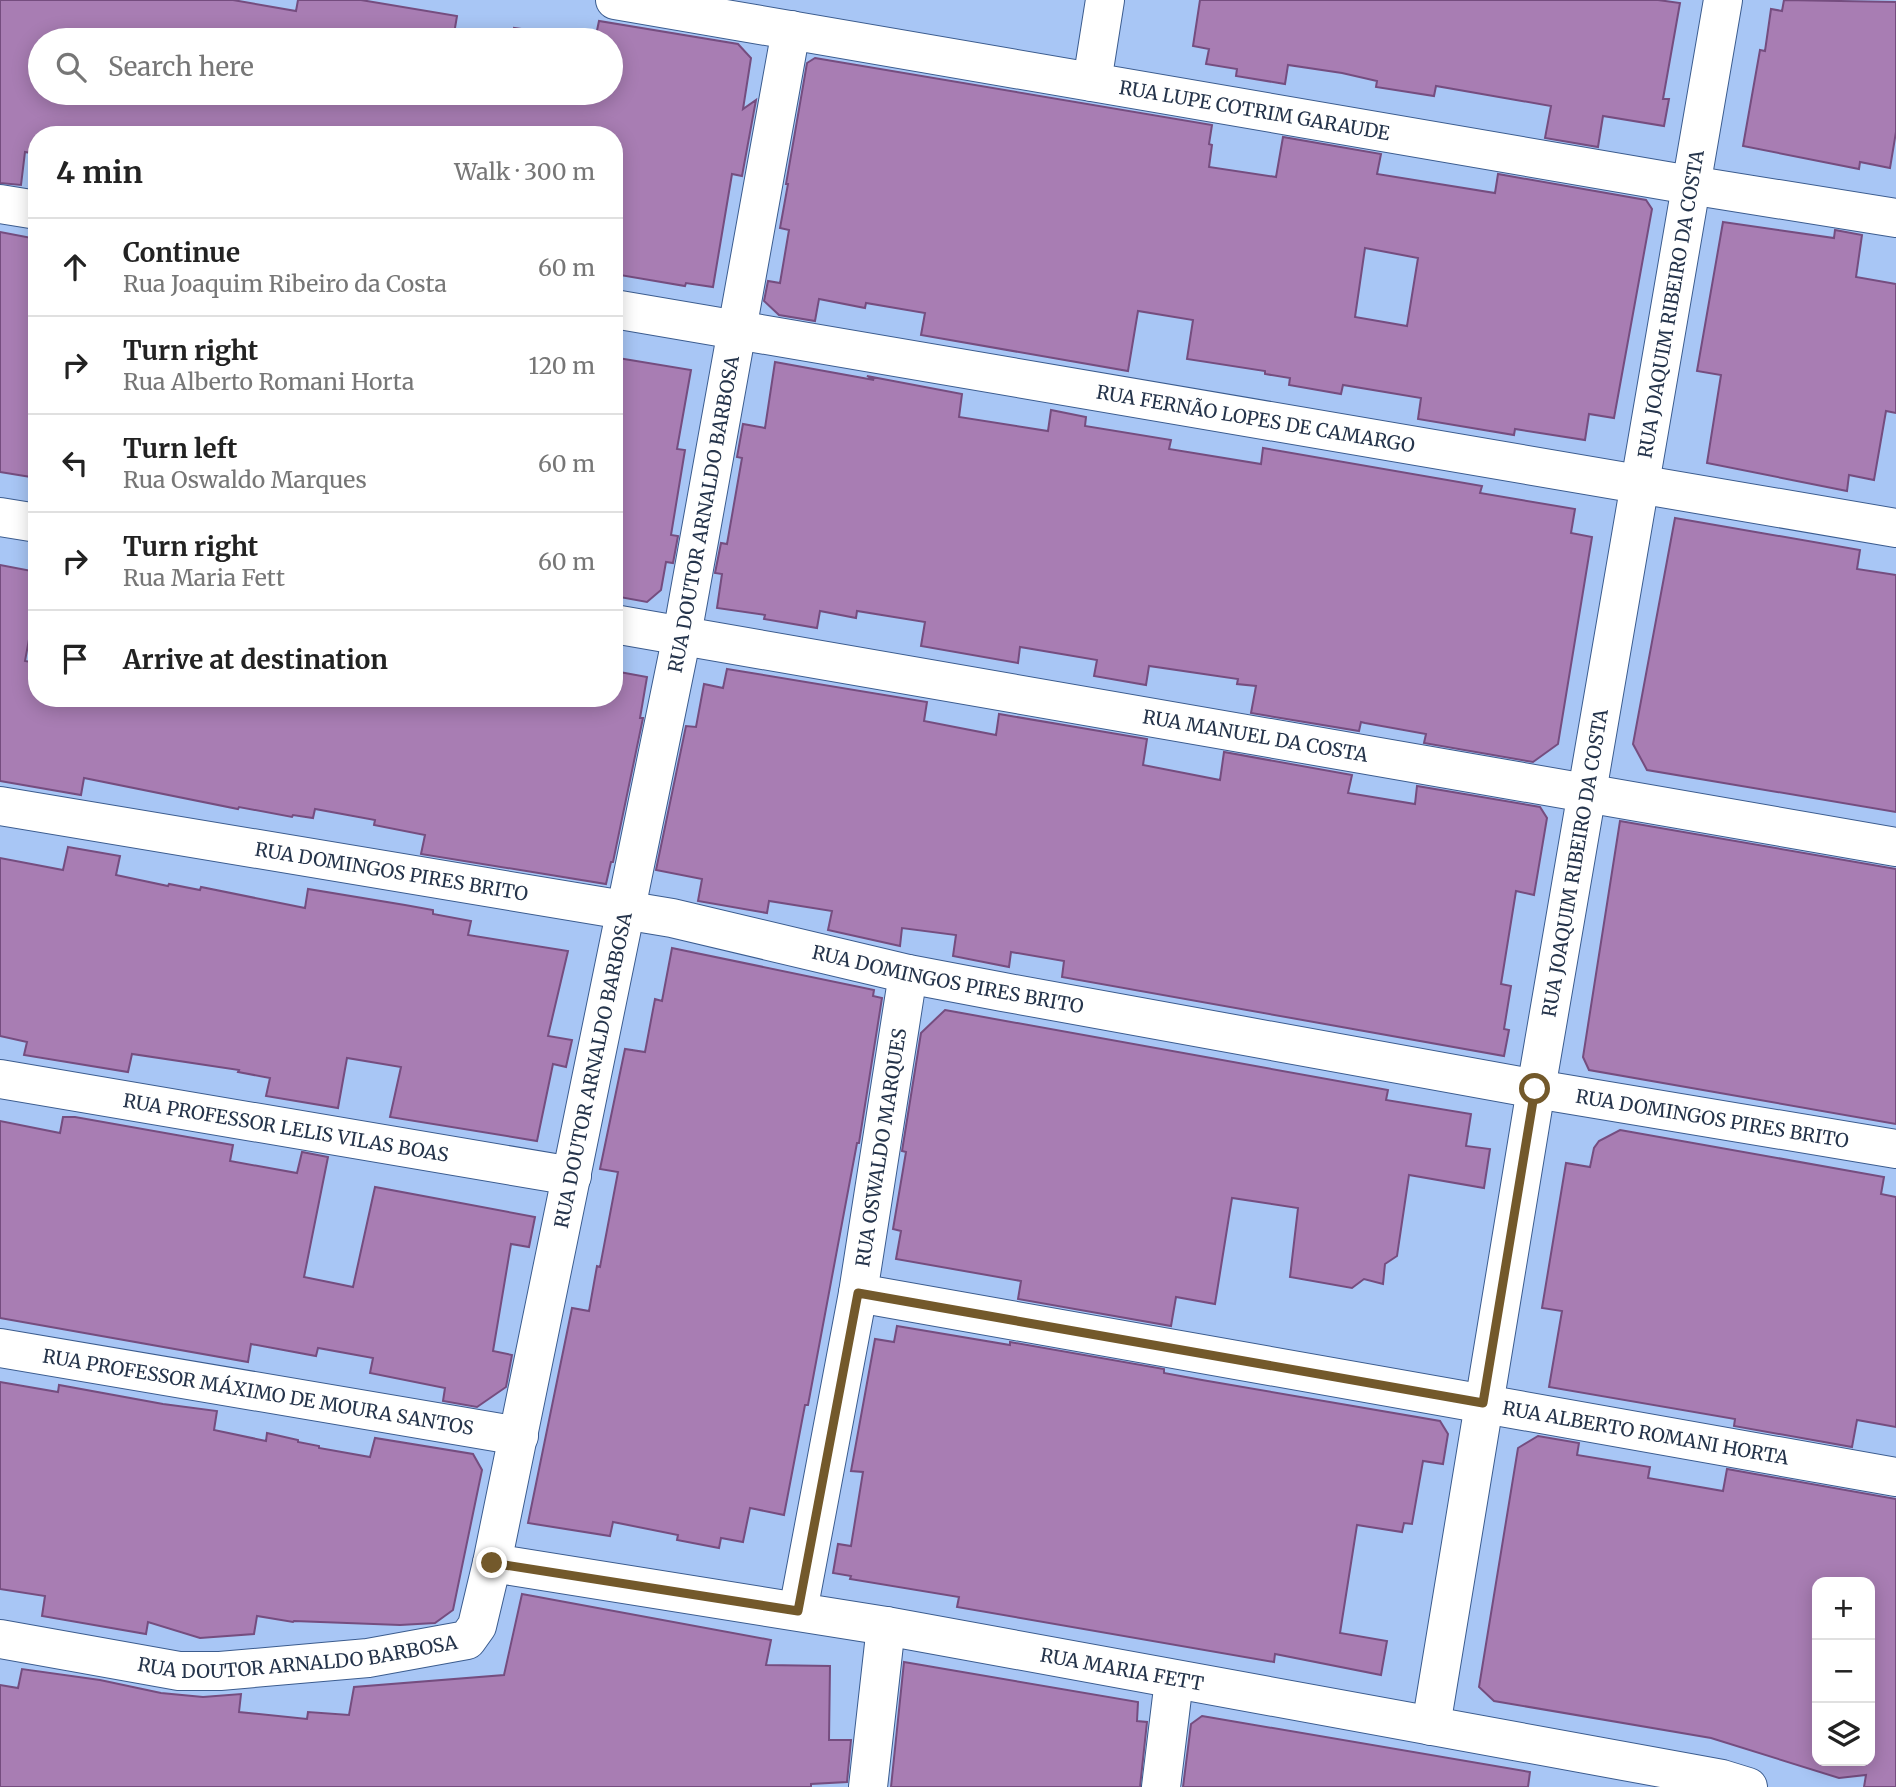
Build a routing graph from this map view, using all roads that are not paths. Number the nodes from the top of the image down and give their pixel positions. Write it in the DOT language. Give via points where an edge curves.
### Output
graph roads {
  1 [pos="615,0"];
  2 [pos="1105,0"];
  3 [pos="1723,0"];
  4 [pos="791,30"];
  5 [pos="1092,82"];
  6 [pos="1690,185"];
  7 [pos="0,204"];
  8 [pos="28,209"];
  9 [pos="1896,218"];
  10 [pos="623,310"];
  11 [pos="736,329"];
  12 [pos="1640,485"];
  13 [pos="0,517"];
  14 [pos="28,522"];
  15 [pos="1896,528"];
  16 [pos="623,625"];
  17 [pos="682,635"];
  18 [pos="1586,792"];
  19 [pos="0,806"];
  20 [pos="1896,847"];
  21 [pos="627,910"];
  22 [pos="908,974"];
  23 [pos="0,1079"];
  24 [pos="1535,1089"];
  25 [pos="1896,1149"];
  26 [pos="572,1177"];
  27 [pos="858,1293"];
  28 [pos="0,1348"];
  29 [pos="1483,1403"];
  30 [pos="519,1436"];
  31 [pos="1896,1477"];
  32 [pos="492,1563"];
  33 [pos="798,1611"];
  34 [pos="886,1626"];
  35 [pos="0,1639"];
  36 [pos="1174,1680"];
  37 [pos="1431,1726"];
  38 [pos="869,1787"];
  39 [pos="1161,1787"];
  40 [pos="1748,1787"];
  1 -- 4 [label="street, RUA LUPE COTRIM GARAUDE"];
  2 -- 5 [label="street"];
  3 -- 6 [label="street, RUA JOAQUIM RIBEIRO DA COSTA"];
  4 -- 5 [label="street, RUA LUPE COTRIM GARAUDE"];
  4 -- 11 [label="street, RUA DOUTOR ARNALDO BARBOSA"];
  5 -- 6 [label="street, RUA LUPE COTRIM GARAUDE"];
  6 -- 9 [label="street, RUA LUPE COTRIM GARAUDE"];
  6 -- 12 [label="street, RUA JOAQUIM RIBEIRO DA COSTA"];
  7 -- 8 [label="street"];
  10 -- 11 [label="street, RUA FERNÃO LOPES DE CAMARGO"];
  11 -- 12 [label="street, RUA FERNÃO LOPES DE CAMARGO"];
  11 -- 17 [label="street, RUA DOUTOR ARNALDO BARBOSA"];
  12 -- 15 [label="street, RUA FERNÃO LOPES DE CAMARGO"];
  12 -- 18 [label="street, RUA JOAQUIM RIBEIRO DA COSTA"];
  13 -- 14 [label="street"];
  16 -- 17 [label="street, RUA MANUEL DA COSTA"];
  17 -- 18 [label="street, RUA MANUEL DA COSTA"];
  17 -- 21 [label="street, RUA DOUTOR ARNALDO BARBOSA"];
  18 -- 20 [label="street, RUA MANUEL DA COSTA"];
  18 -- 24 [label="street, RUA JOAQUIM RIBEIRO DA COSTA"];
  19 -- 21 [label="street, RUA DOMINGOS PIRES BRITO"];
  21 -- 22 [label="street, RUA DOMINGOS PIRES BRITO"];
  21 -- 26 [label="street, RUA DOUTOR ARNALDO BARBOSA"];
  22 -- 24 [label="street, RUA DOMINGOS PIRES BRITO"];
  22 -- 27 [label="street, RUA OSWALDO MARQUES"];
  23 -- 26 [label="street, RUA PROFESSOR LELIS VILAS BOAS"];
  24 -- 25 [label="street, RUA DOMINGOS PIRES BRITO"];
  24 -- 29 [label="street, RUA JOAQUIM RIBEIRO DA COSTA"];
  26 -- 30 [label="street, RUA DOUTOR ARNALDO BARBOSA"];
  27 -- 29 [label="street, RUA ALBERTO ROMANI HORTA"];
  27 -- 33 [label="street, RUA OSWALDO MARQUES"];
  28 -- 30 [label="street, RUA PROFESSOR MÁXIMO DE MOURA SANTOS"];
  29 -- 31 [label="street, RUA ALBERTO ROMANI HORTA"];
  29 -- 37 [label="street, RUA JOAQUIM RIBEIRO DA COSTA"];
  30 -- 32 [label="street, RUA DOUTOR ARNALDO BARBOSA"];
  32 -- 33 [label="street, RUA MARIA FETT"];
  32 -- 35 [label="street, RUA DOUTOR ARNALDO BARBOSA" via="477,1626 467,1640 368,1658 179,1671"];
  33 -- 34 [label="street, RUA MARIA FETT"];
  34 -- 36 [label="street, RUA MARIA FETT"];
  34 -- 38 [label="street"];
  36 -- 37 [label="street, RUA MARIA FETT"];
  36 -- 39 [label="street"];
  37 -- 40 [label="street, RUA MARIA FETT"];
}
